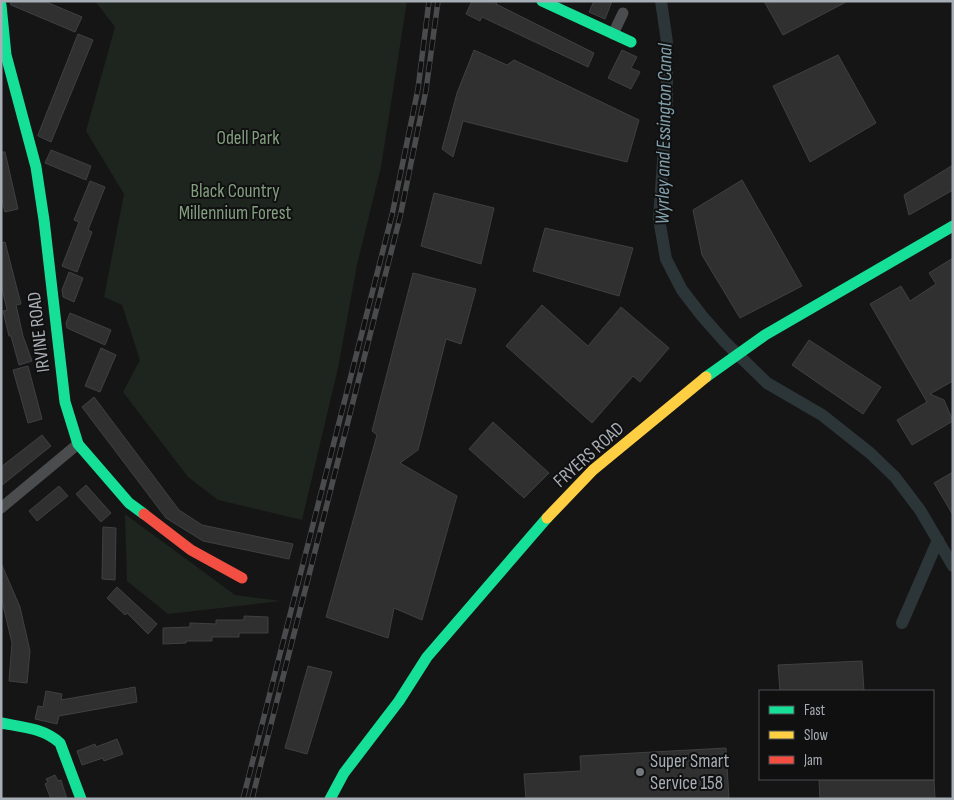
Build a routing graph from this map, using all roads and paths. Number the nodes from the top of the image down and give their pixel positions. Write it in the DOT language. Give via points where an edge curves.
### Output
graph roads {
  1 [pos="542,1"];
  2 [pos="1,5"];
  3 [pos="623,13"];
  4 [pos="613,34"];
  5 [pos="631,42"];
  6 [pos="953,226"];
  7 [pos="78,444"];
  8 [pos="1,508"];
  9 [pos="242,578"];
  10 [pos="1,723"];
  11 [pos="81,799"];
  12 [pos="330,799"];
  1 -- 4 [label="street"];
  2 -- 7 [label="street, IRVINE ROAD" via="6,55 36,167 65,402"];
  3 -- 4 [label="street"];
  4 -- 5 [label="street"];
  6 -- 12 [label="street, FRYERS ROAD" via="765,335 720,366 593,470 544,521 427,657 399,701 344,772"];
  7 -- 8 [label="street"];
  7 -- 9 [label="street, IRVINE ROAD" via="129,503 191,550"];
  10 -- 11 [label="street" via="54,737 60,743"];
}
